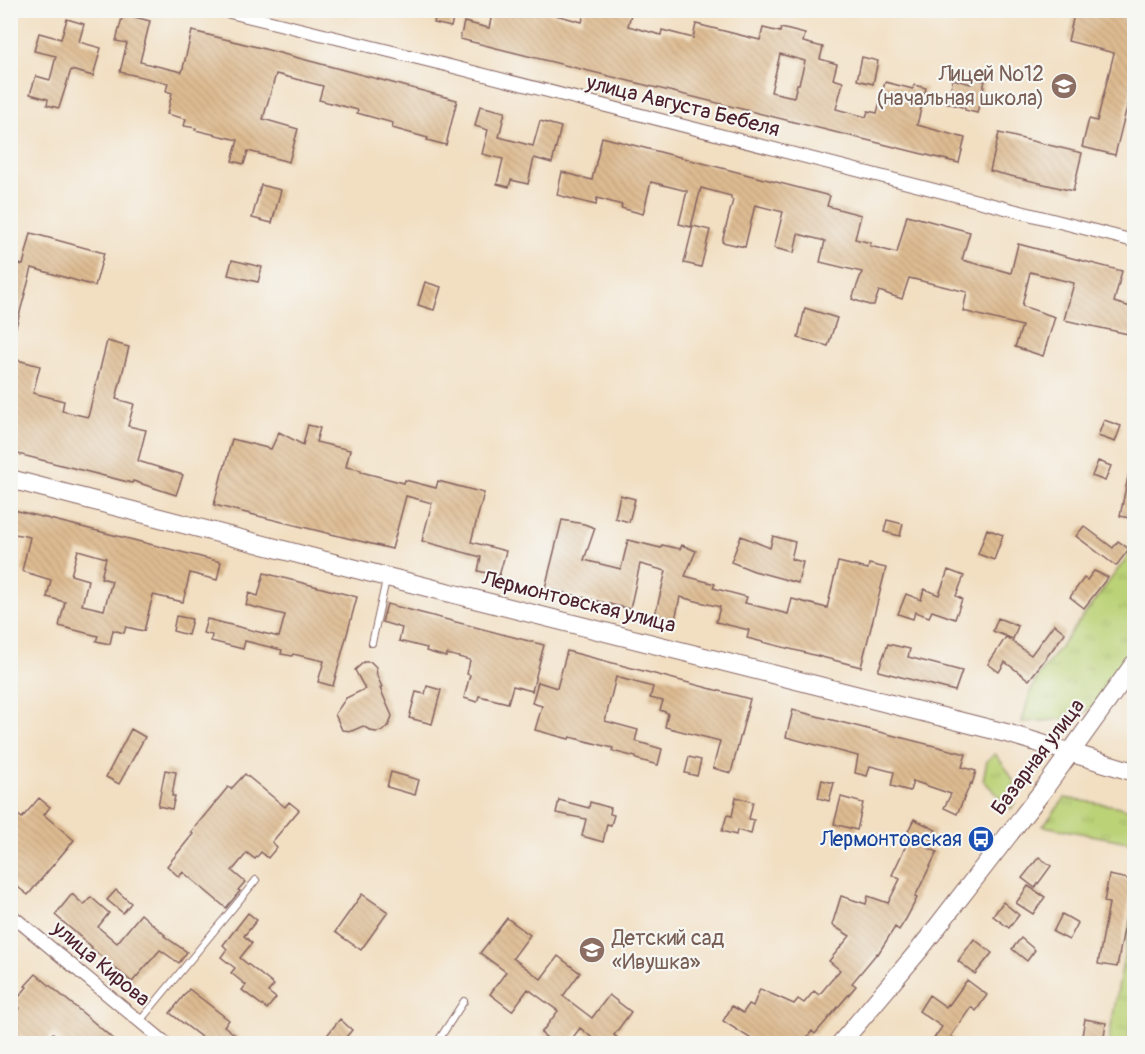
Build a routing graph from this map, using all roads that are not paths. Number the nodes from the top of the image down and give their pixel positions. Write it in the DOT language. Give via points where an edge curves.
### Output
graph roads {
  1 [pos="222,10"];
  2 [pos="1134,241"];
  3 [pos="10,479"];
  4 [pos="387,577"];
  5 [pos="372,643"];
  6 [pos="1134,664"];
  7 [pos="1070,753"];
  8 [pos="1134,772"];
  9 [pos="256,880"];
  10 [pos="10,914"];
  11 [pos="464,1001"];
  12 [pos="140,1021"];
  13 [pos="167,1044"];
  14 [pos="436,1044"];
  15 [pos="840,1044"];
  1 -- 2 [label="street, улица Августа Бебеля"];
  3 -- 4 [label="main road, Лермонтовская улица"];
  4 -- 5 [label="lane"];
  4 -- 7 [label="main road, Лермонтовская улица" via="1010,734"];
  6 -- 7 [label="main road, Базарная улица"];
  7 -- 8 [label="main road, Лермонтовская улица"];
  7 -- 15 [label="main road, Базарная улица" via="920,949"];
  9 -- 12 [label="lane"];
  10 -- 12 [label="street, улица Кирова"];
  11 -- 14 [label="lane"];
  12 -- 13 [label="street, улица Кирова"];
}
